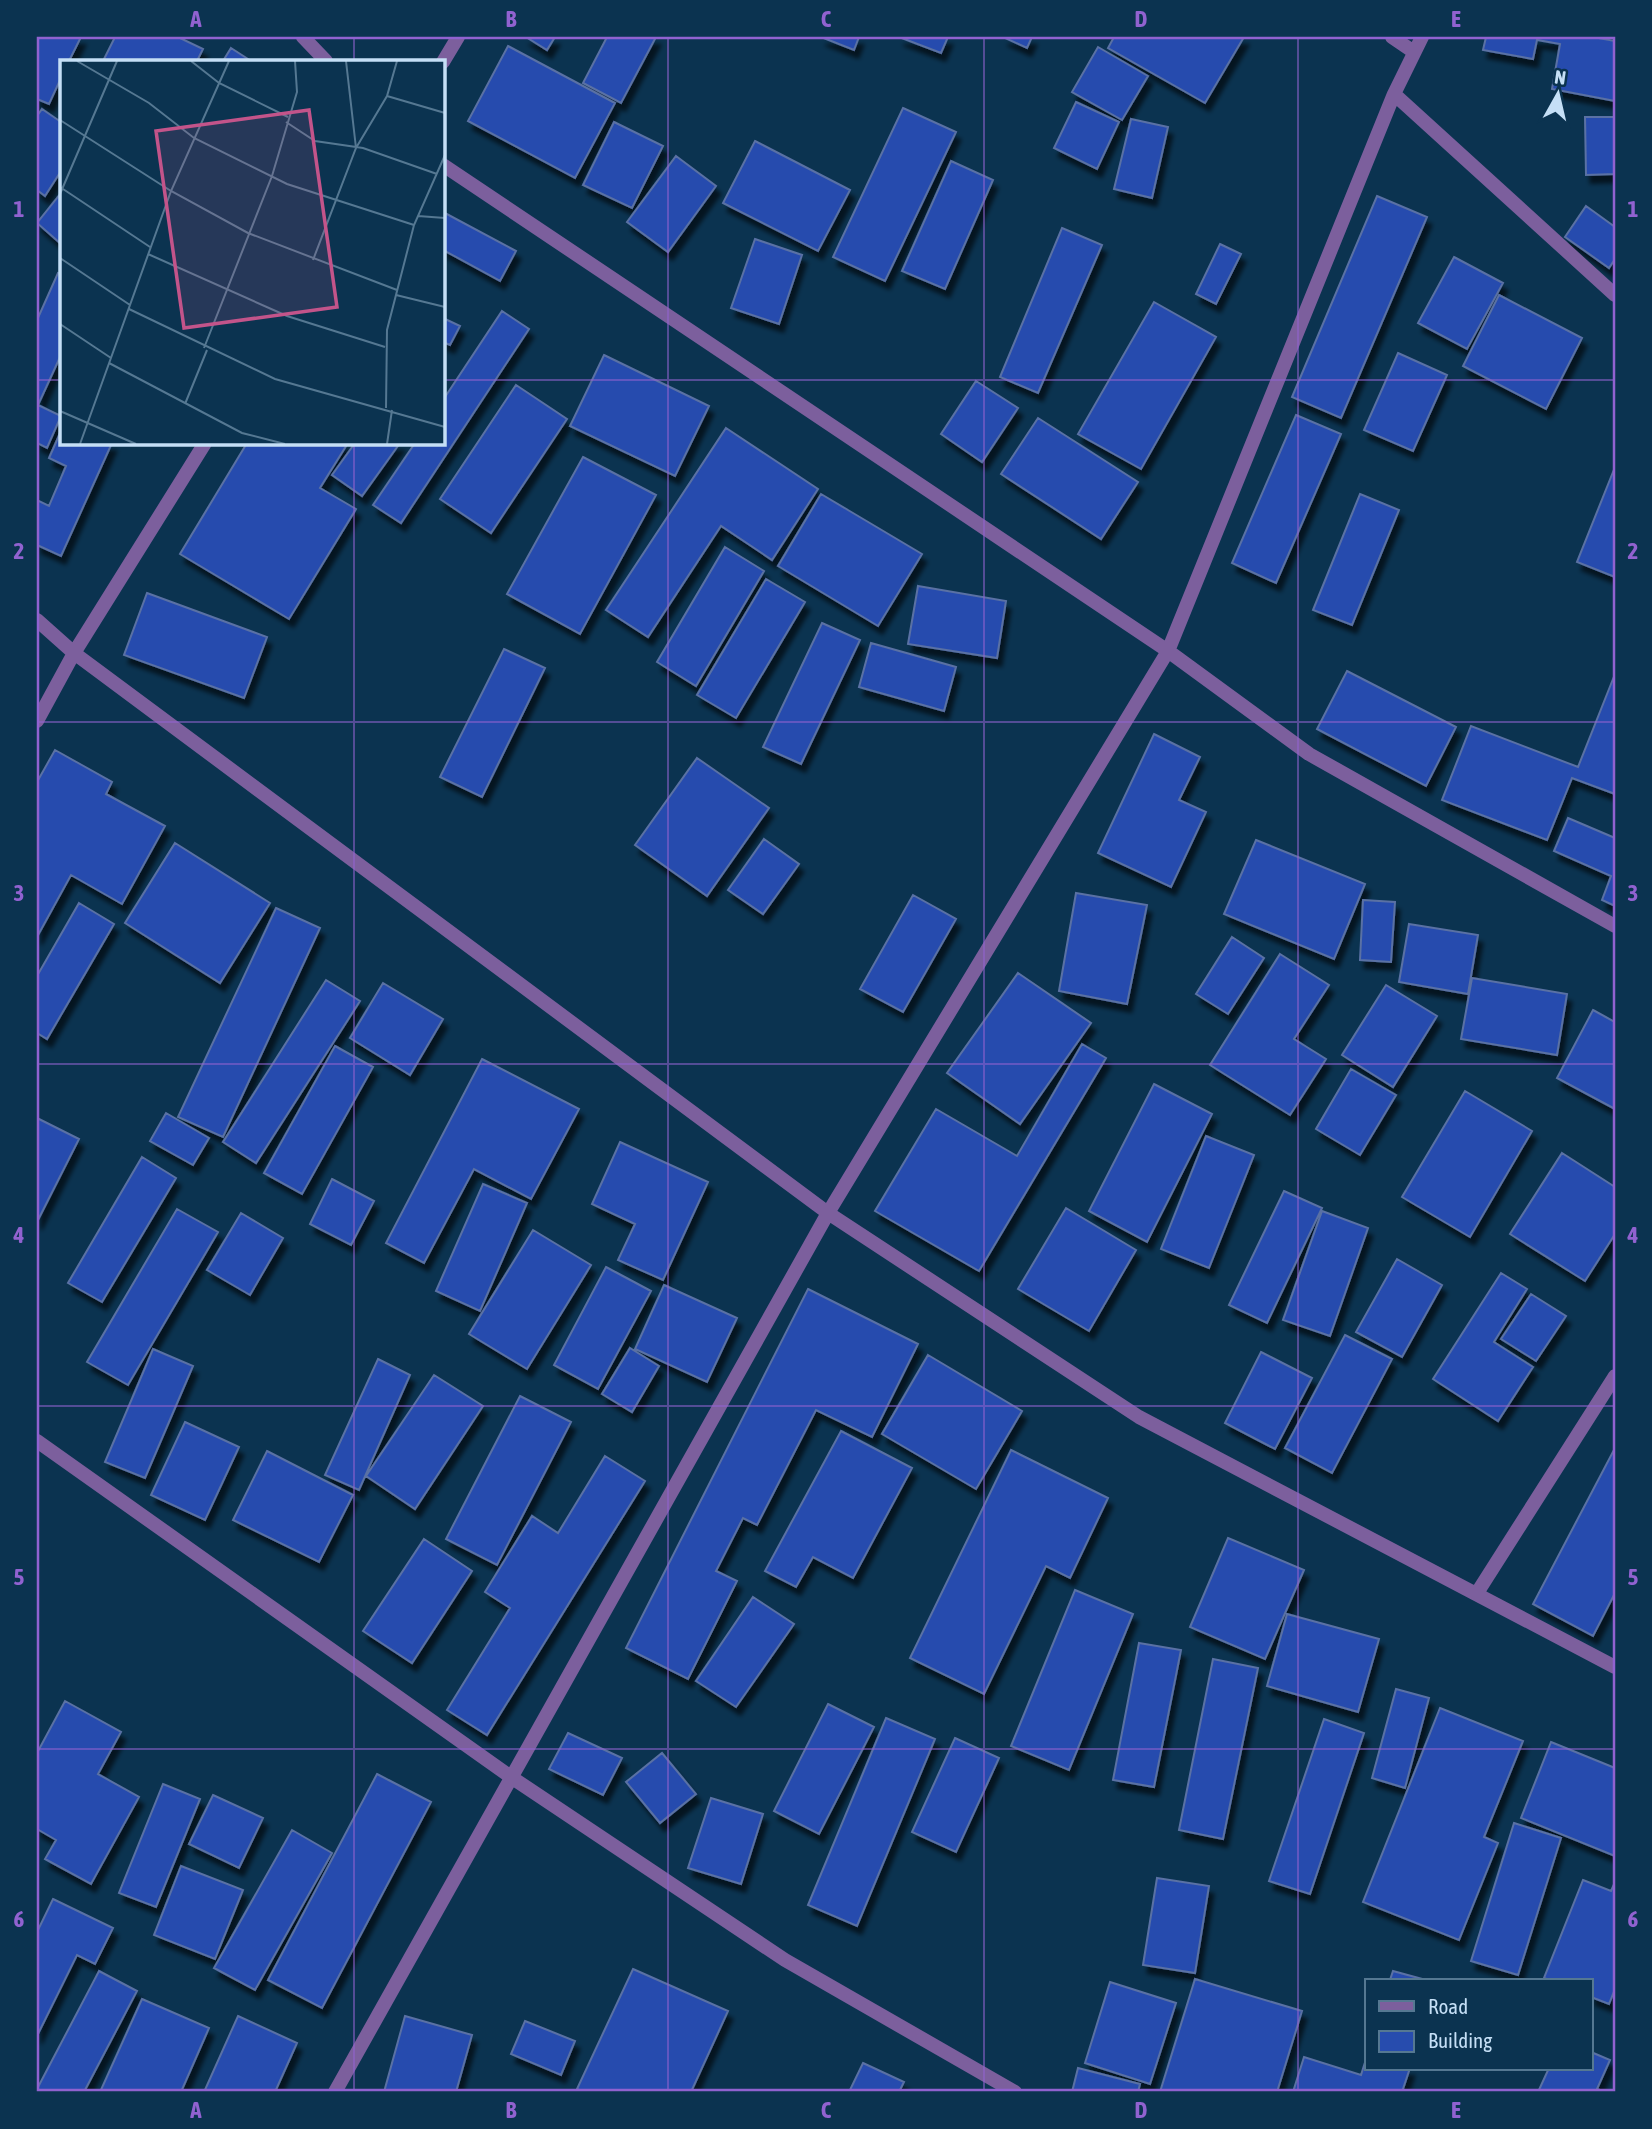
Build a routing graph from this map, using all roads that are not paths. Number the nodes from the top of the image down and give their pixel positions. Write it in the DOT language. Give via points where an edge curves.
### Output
graph roads {
  1 [pos="303,37"];
  2 [pos="458,37"];
  3 [pos="1392,37"];
  4 [pos="1422,37"];
  5 [pos="1415,52"];
  6 [pos="325,60"];
  7 [pos="444,60"];
  8 [pos="1394,94"];
  9 [pos="444,166"];
  10 [pos="1615,295"];
  11 [pos="204,444"];
  12 [pos="37,620"];
  13 [pos="1168,651"];
  14 [pos="74,653"];
  15 [pos="37,721"];
  16 [pos="1615,926"];
  17 [pos="828,1213"];
  18 [pos="1615,1376"];
  19 [pos="37,1441"];
  20 [pos="1477,1593"];
  21 [pos="1615,1667"];
  22 [pos="511,1777"];
  23 [pos="335,2092"];
  24 [pos="1016,2092"];
  1 -- 6 [label="street"];
  2 -- 7 [label="street"];
  3 -- 5 [label="street"];
  4 -- 5 [label="street"];
  5 -- 8 [label="street"];
  8 -- 10 [label="street"];
  8 -- 13 [label="street"];
  9 -- 13 [label="street"];
  11 -- 14 [label="street"];
  12 -- 14 [label="street"];
  13 -- 16 [label="street" via="1309,754"];
  13 -- 17 [label="street"];
  14 -- 15 [label="street"];
  14 -- 17 [label="street"];
  17 -- 20 [label="street" via="1139,1417"];
  17 -- 22 [label="street"];
  18 -- 20 [label="street"];
  19 -- 22 [label="street"];
  20 -- 21 [label="street"];
  22 -- 23 [label="street"];
  22 -- 24 [label="street" via="785,1960"];
}
